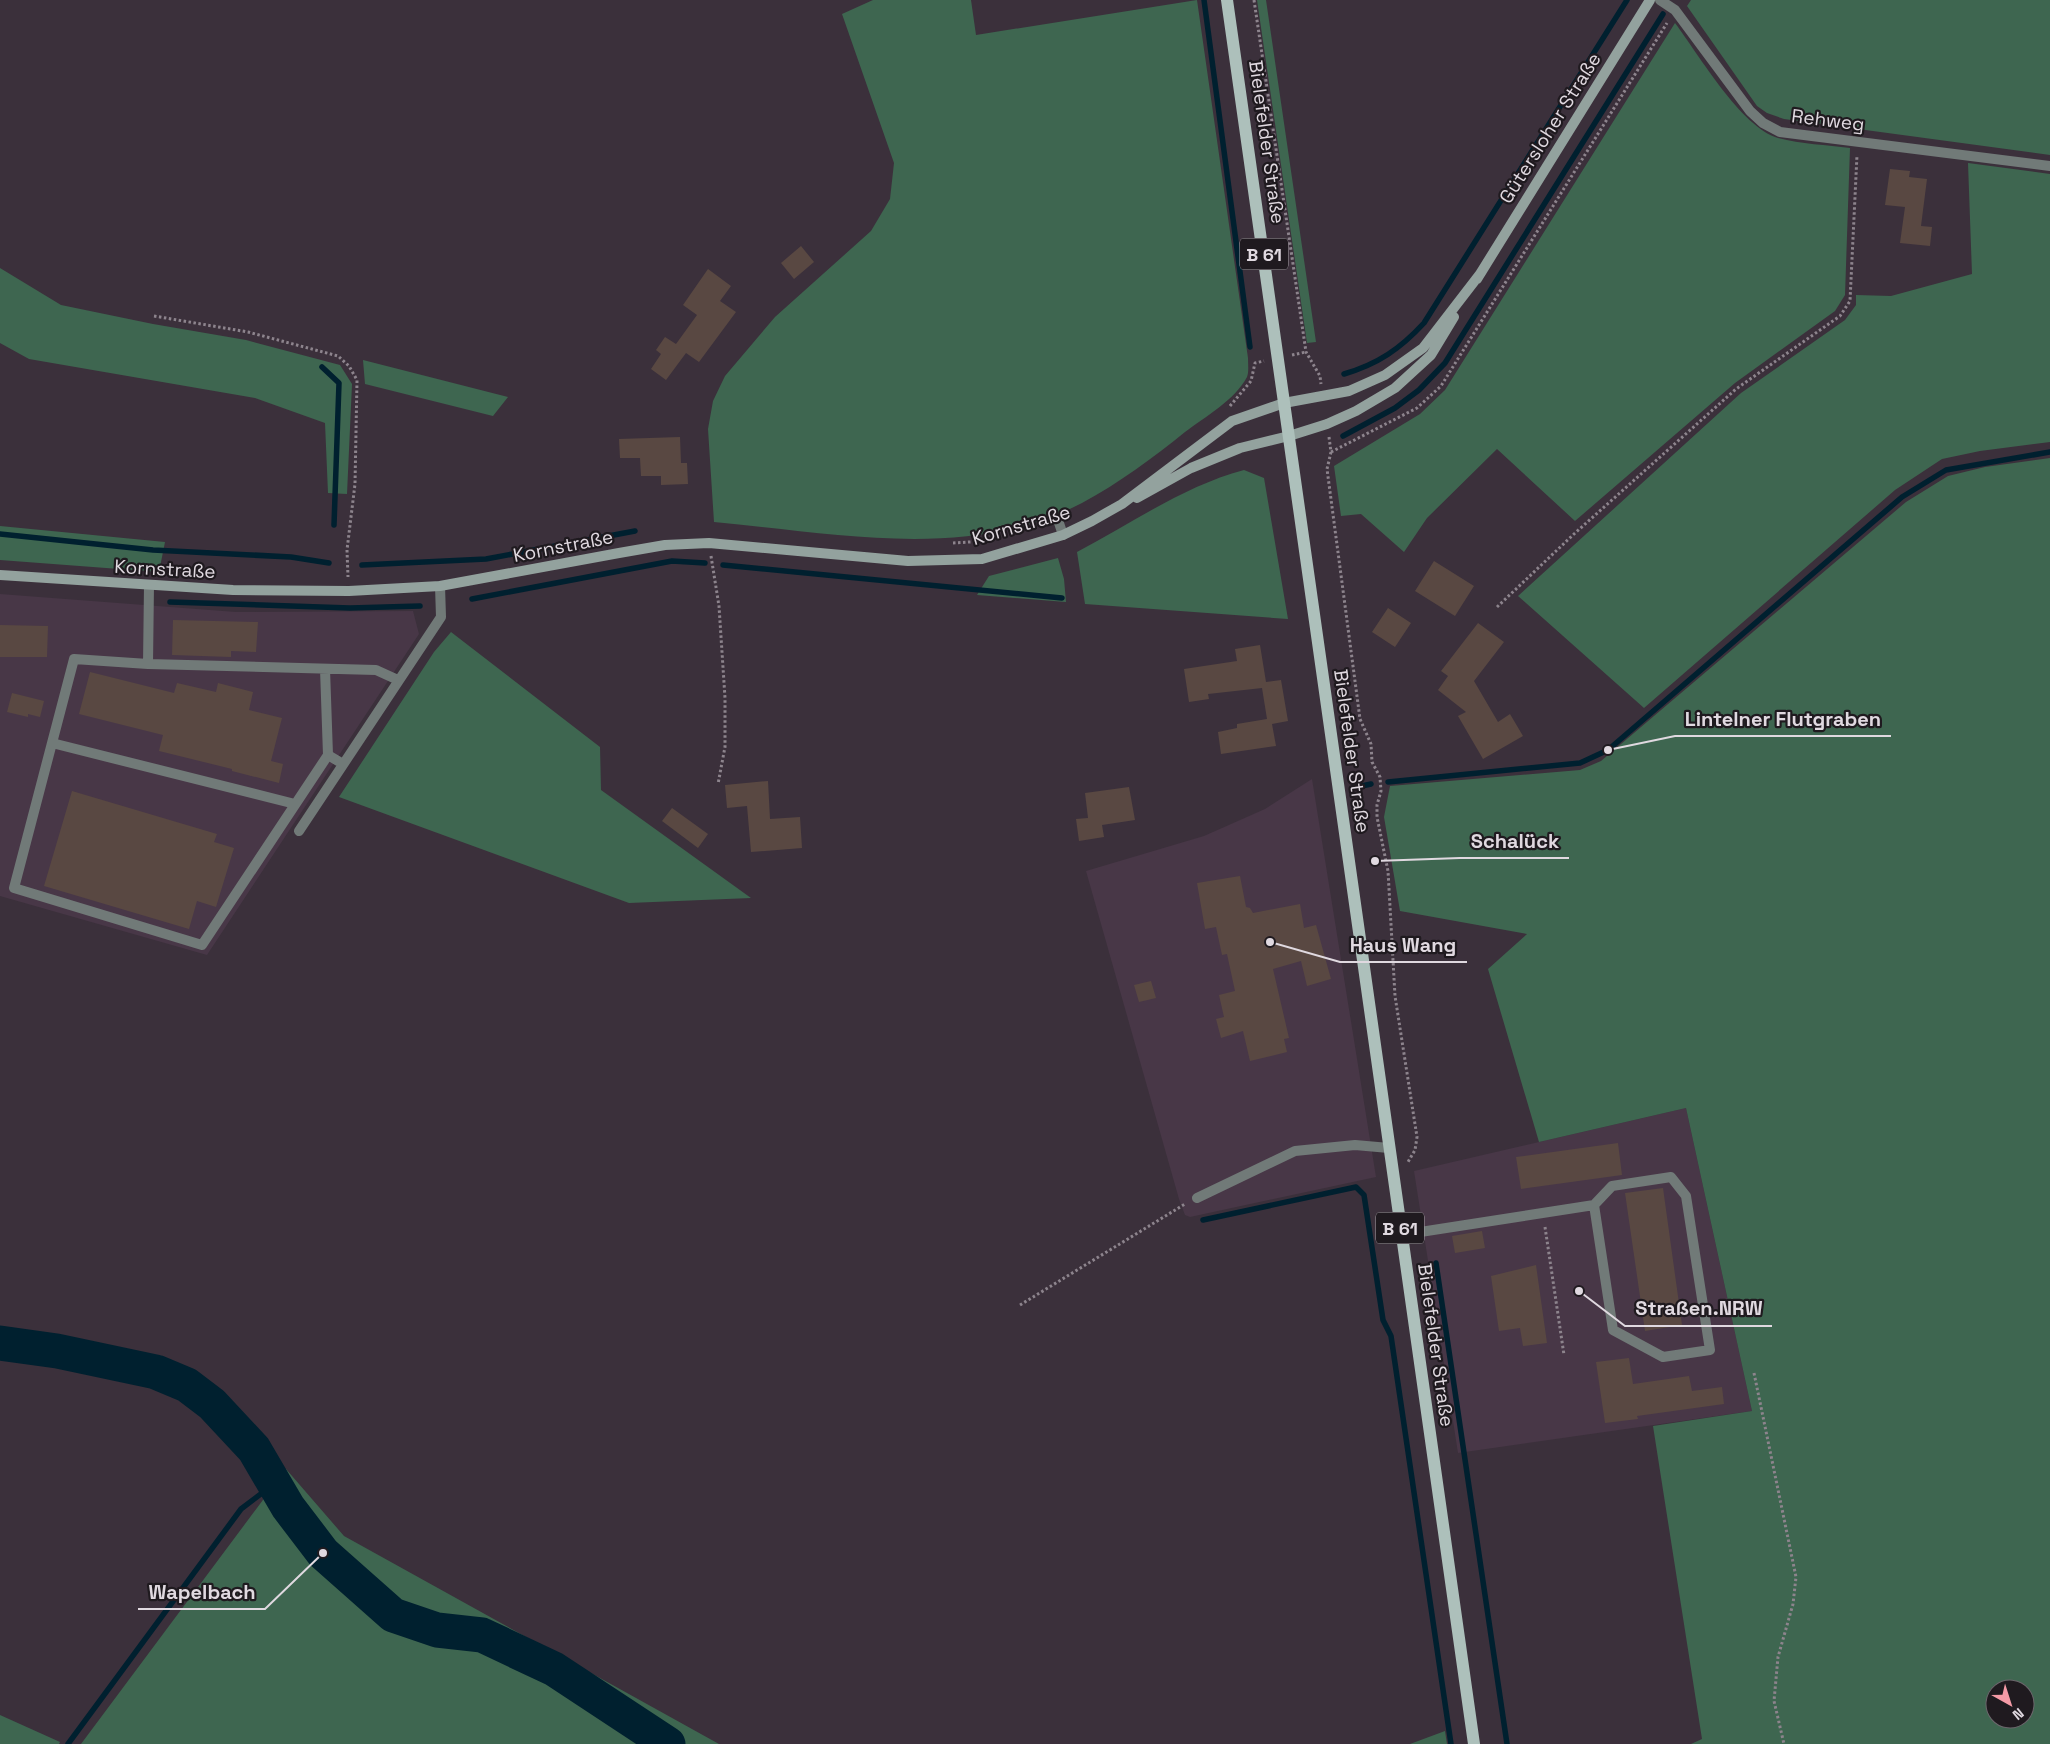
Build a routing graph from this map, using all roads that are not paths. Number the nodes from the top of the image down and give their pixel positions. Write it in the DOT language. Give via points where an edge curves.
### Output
graph roads {
  1 [pos="1227,0"];
  2 [pos="1650,0"];
  3 [pos="1660,0"];
  4 [pos="2050,166"];
  5 [pos="1480,274"];
  6 [pos="1284,402"];
  7 [pos="1289,436"];
  8 [pos="1122,504"];
  9 [pos="1058,520"];
  10 [pos="1063,535"];
  11 [pos="0,576"];
  12 [pos="149,586"];
  13 [pos="440,586"];
  14 [pos="148,664"];
  15 [pos="326,669"];
  16 [pos="398,680"];
  17 [pos="52,743"];
  18 [pos="328,754"];
  19 [pos="343,764"];
  20 [pos="295,804"];
  21 [pos="299,831"];
  22 [pos="1388,1148"];
  23 [pos="1197,1198"];
  24 [pos="1594,1205"];
  25 [pos="1401,1235"];
  26 [pos="1474,1744"];
  1 -- 6 [label="main road, Bielefelder Straße / B 61"];
  2 -- 5 [label="street, Gütersloher Straße"];
  3 -- 4 [label="street, Rehweg" via="1676,10 1750,111 1780,132"];
  5 -- 6 [label="street, Gütersloher Straße" via="1423,348 1385,376 1348,391"];
  5 -- 7 [label="street, Gütersloher Straße" via="1431,355 1395,388 1356,412"];
  6 -- 7 [label="main road, Bielefelder Straße / B 61"];
  6 -- 8 [label="street, Kornstraße" via="1232,421"];
  7 -- 8 [label="street, Kornstraße" via="1240,448 1191,468"];
  7 -- 22 [label="main road, Bielefelder Straße / B 61"];
  8 -- 10 [label="street, Kornstraße"];
  9 -- 10 [label="street"];
  10 -- 13 [label="street, Kornstraße" via="982,558 908,561 709,543 665,545"];
  11 -- 12 [label="street, Kornstraße"];
  12 -- 13 [label="street, Kornstraße" via="348,591"];
  12 -- 14 [label="street"];
  13 -- 16 [label="street" via="441,616"];
  14 -- 15 [label="street"];
  14 -- 17 [label="street" via="74,660"];
  15 -- 16 [label="street" via="376,670"];
  15 -- 18 [label="street"];
  16 -- 19 [label="street"];
  17 -- 20 [label="street"];
  17 -- 20 [label="street" via="14,888 202,945"];
  18 -- 19 [label="street"];
  18 -- 20 [label="street"];
  19 -- 21 [label="street"];
  22 -- 23 [label="street" via="1355,1145 1295,1151"];
  22 -- 25 [label="main road, Bielefelder Straße / B 61"];
  24 -- 24 [label="street" via="1612,1330 1663,1357 1710,1350 1686,1196 1671,1177 1612,1186"];
  24 -- 25 [label="street"];
  25 -- 26 [label="main road, Bielefelder Straße / B 61"];
}
